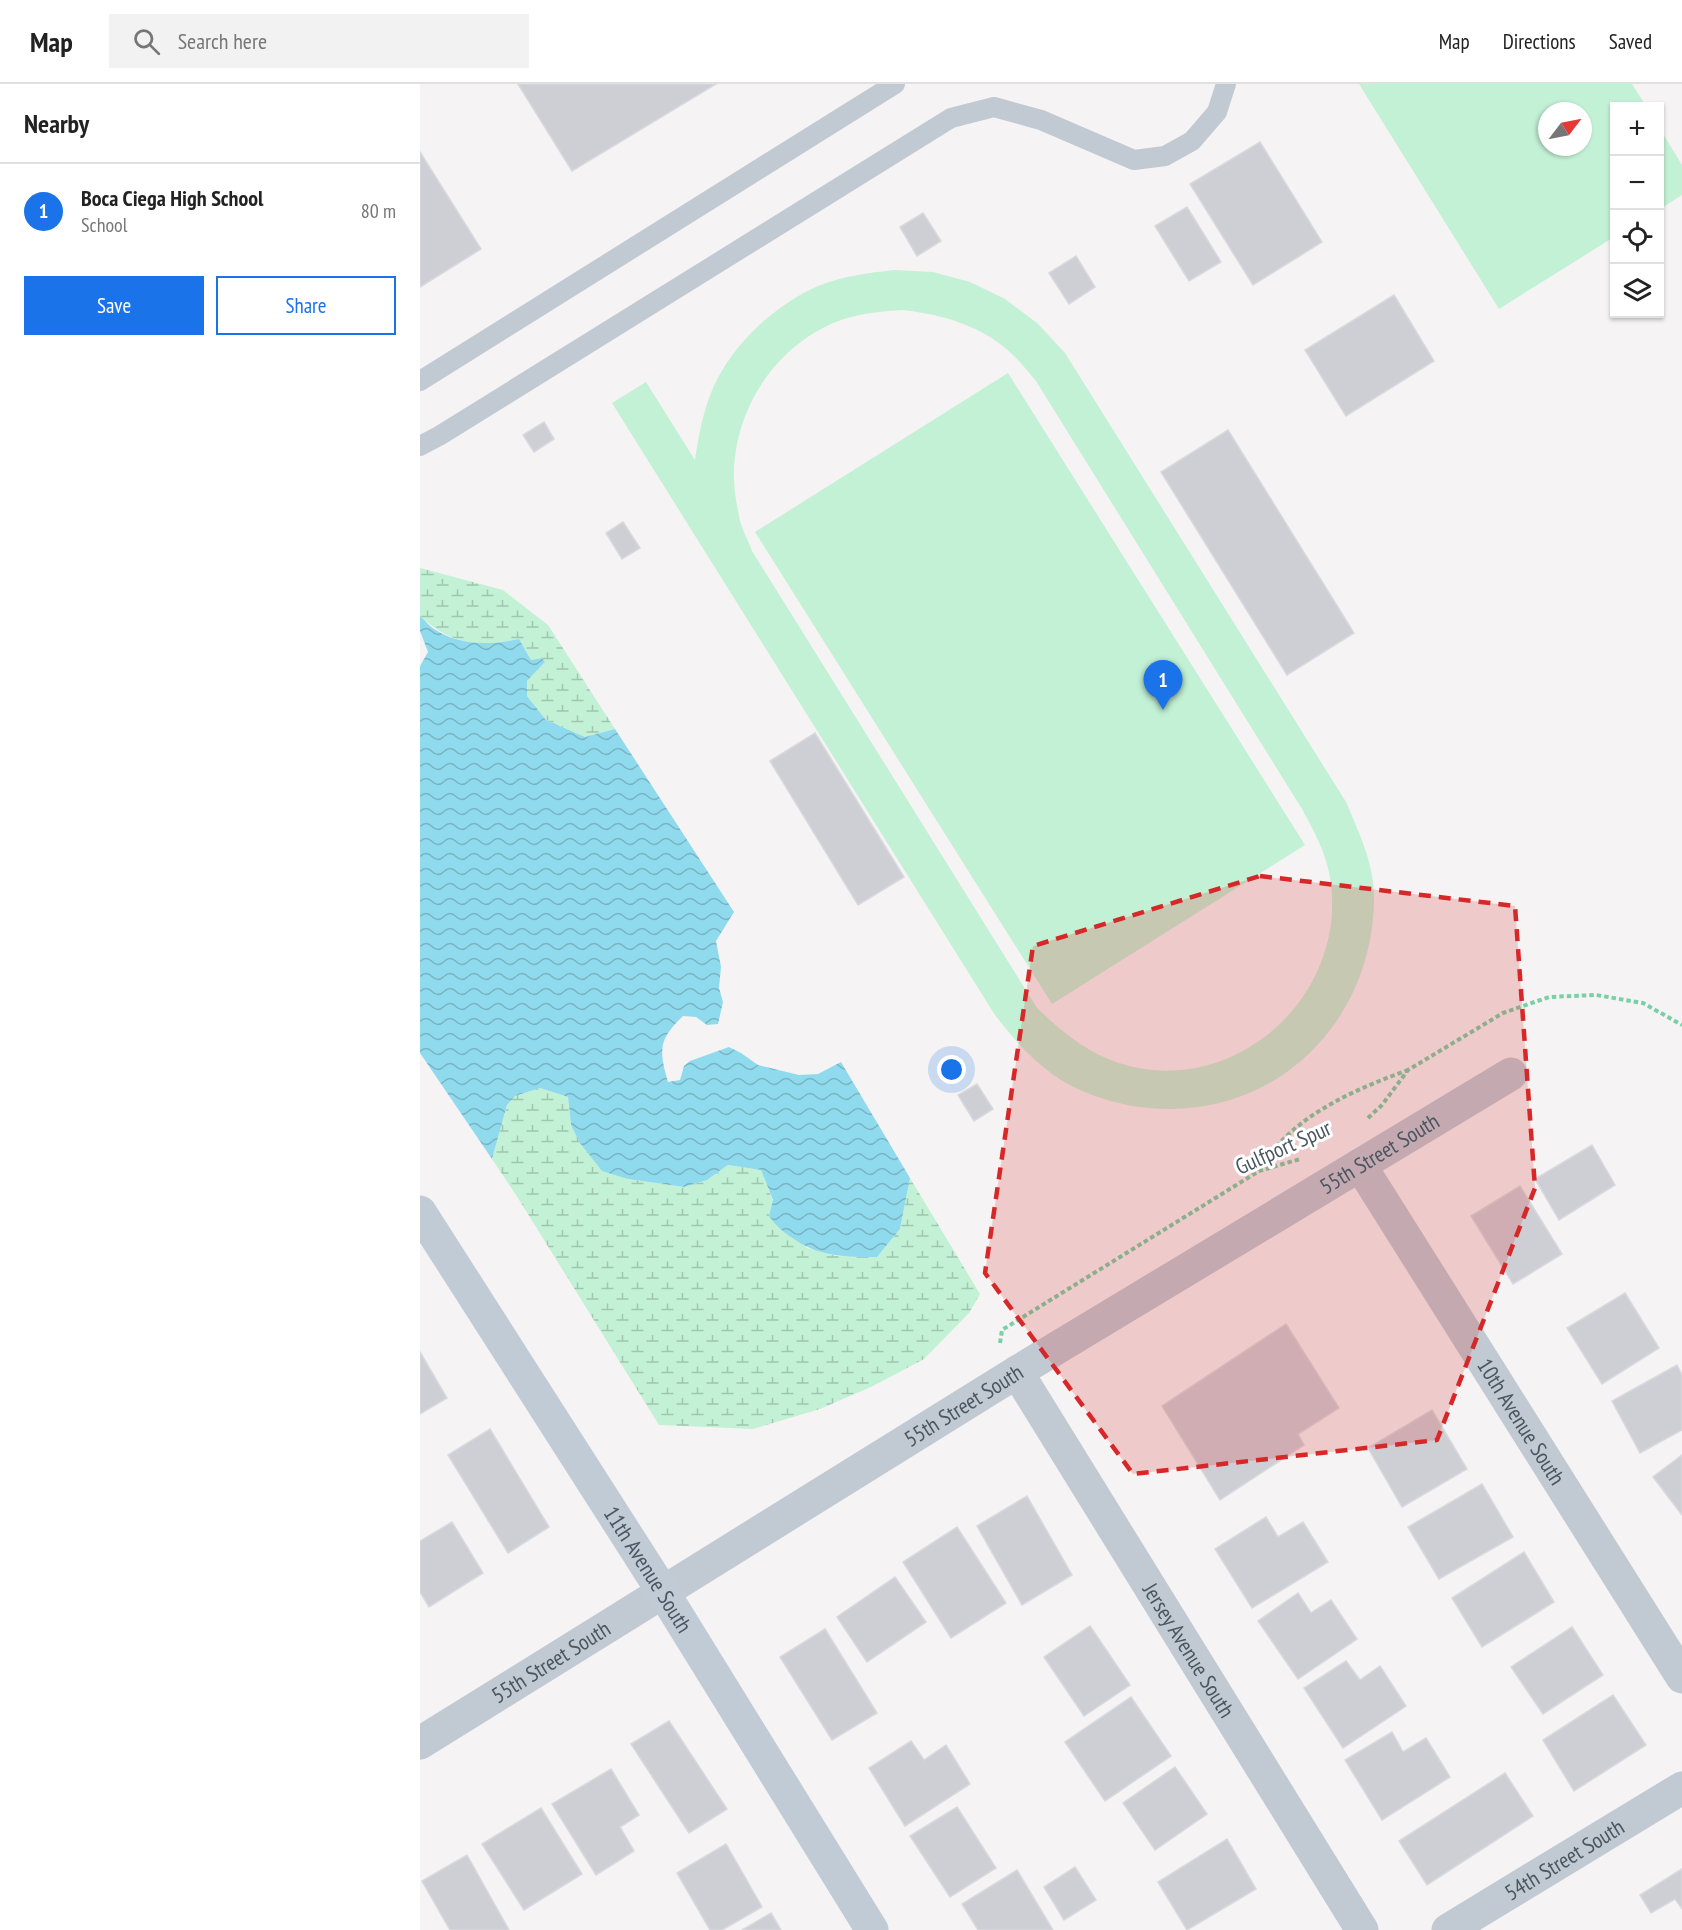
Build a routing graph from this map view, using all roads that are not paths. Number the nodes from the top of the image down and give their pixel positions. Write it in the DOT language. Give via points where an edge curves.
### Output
graph roads {
  1 [pos="895,84"];
  2 [pos="1226,84"];
  3 [pos="420,381"];
  4 [pos="420,446"];
  5 [pos="1511,1074"];
  6 [pos="1360,1165"];
  7 [pos="420,1212"];
  8 [pos="1017,1372"];
  9 [pos="663,1592"];
  10 [pos="1682,1677"];
  11 [pos="420,1743"];
  12 [pos="1682,1788"];
  13 [pos="872,1930"];
  14 [pos="1362,1930"];
  15 [pos="1448,1930"];
  1 -- 3 [label="lane"];
  2 -- 4 [label="lane" via="1217,112 1192,141 1165,156 1134,160 1041,120 994,107 951,118"];
  5 -- 6 [label="street, 55th Street South"];
  6 -- 8 [label="street, 55th Street South"];
  6 -- 10 [label="street, 10th Avenue South"];
  7 -- 9 [label="street, 11th Avenue South"];
  8 -- 9 [label="street, 55th Street South"];
  8 -- 14 [label="street, Jersey Avenue South"];
  9 -- 11 [label="street, 55th Street South"];
  9 -- 13 [label="street, 11th Avenue South"];
  12 -- 15 [label="street, 54th Street South"];
}
